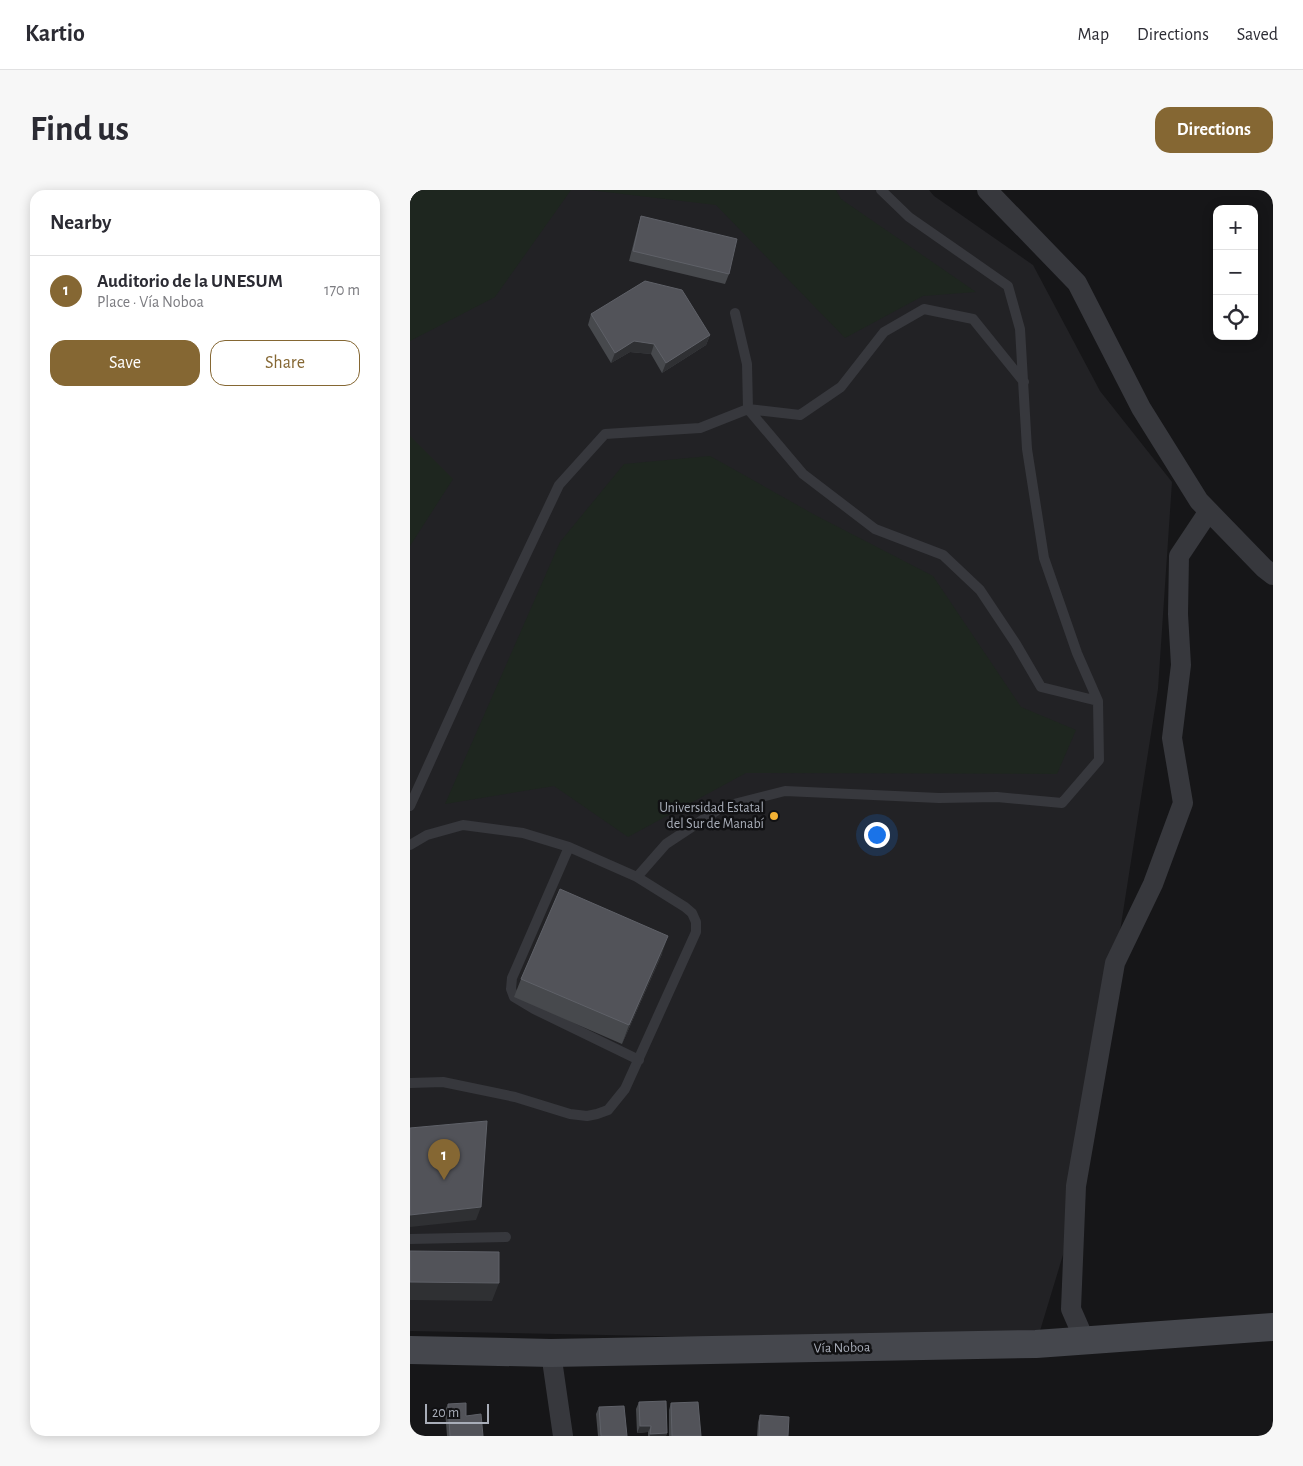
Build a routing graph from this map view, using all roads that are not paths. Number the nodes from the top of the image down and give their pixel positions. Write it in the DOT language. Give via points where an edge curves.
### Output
graph roads {
  1 [pos="881,190"];
  2 [pos="988,190"];
  3 [pos="735,314"];
  4 [pos="1024,382"];
  5 [pos="748,408"];
  6 [pos="1209,511"];
  7 [pos="1273,575"];
  8 [pos="1098,702"];
  9 [pos="410,806"];
  10 [pos="410,845"];
  11 [pos="568,847"];
  12 [pos="637,877"];
  13 [pos="639,1060"];
  14 [pos="410,1083"];
  15 [pos="506,1237"];
  16 [pos="410,1239"];
  17 [pos="1273,1328"];
  18 [pos="1085,1341"];
  19 [pos="410,1350"];
  20 [pos="551,1353"];
  21 [pos="563,1436"];
  1 -- 4 [label="lane" via="909,217 1008,286 1020,329"];
  2 -- 6 [label="street" via="1077,282 1141,408 1199,501"];
  3 -- 5 [label="lane" via="747,364"];
  4 -- 5 [label="lane" via="973,319 924,309 884,332 841,387 800,415"];
  4 -- 8 [label="lane" via="1028,450 1044,558"];
  5 -- 8 [label="lane" via="804,474 875,529 943,556 980,590 1041,687"];
  5 -- 9 [label="lane" via="700,428 605,434 559,485"];
  6 -- 7 [label="street"];
  6 -- 18 [label="street" via="1179,556 1180,665 1172,738 1183,803 1153,884 1115,963 1076,1186 1071,1309"];
  8 -- 12 [label="lane" via="1099,760 1062,803 997,797 930,798 785,791 722,807 666,844"];
  10 -- 11 [label="lane" via="427,835 463,825 523,833"];
  11 -- 12 [label="lane"];
  11 -- 13 [label="lane" via="512,978 511,989 514,997 534,1009"];
  12 -- 13 [label="lane" via="685,907 696,922 696,932"];
  13 -- 14 [label="lane" via="625,1089 608,1110 586,1116 443,1082"];
  15 -- 16 [label="lane"];
  17 -- 18 [label="main road, Vía Noboa"];
  18 -- 20 [label="main road, Vía Noboa"];
  19 -- 20 [label="main road, Vía Noboa"];
  20 -- 21 [label="street"];
}
